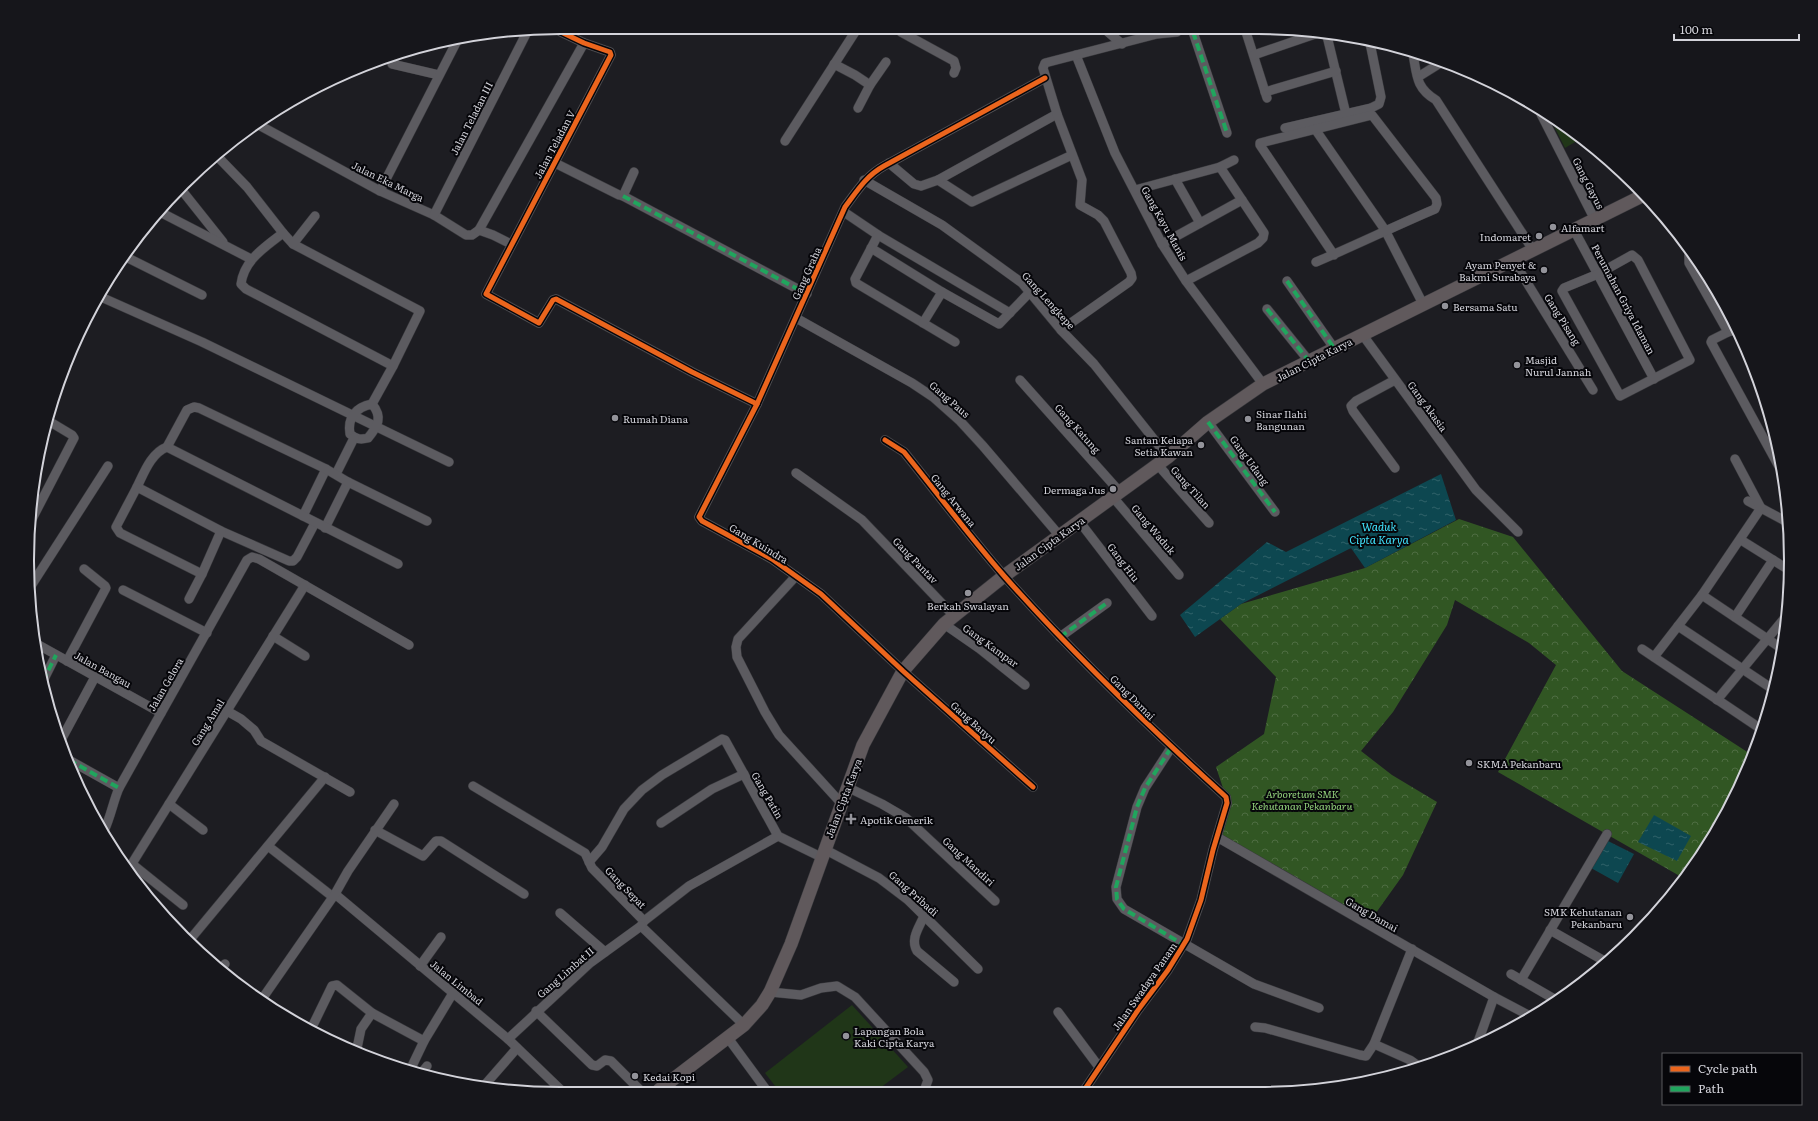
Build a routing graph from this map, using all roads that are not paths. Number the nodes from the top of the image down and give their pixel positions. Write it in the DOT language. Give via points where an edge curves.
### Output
graph roads {
  1 [pos="565,34"];
  2 [pos="854,34"];
  3 [pos="905,34"];
  4 [pos="1110,34"];
  5 [pos="1153,34"];
  6 [pos="1194,34"];
  7 [pos="1247,34"];
  8 [pos="525,35"];
  9 [pos="1307,37"];
  10 [pos="1328,39"];
  11 [pos="584,43"];
  12 [pos="1122,44"];
  13 [pos="455,45"];
  14 [pos="1371,47"];
  15 [pos="1254,54"];
  16 [pos="1076,55"];
  17 [pos="1414,58"];
  18 [pos="886,62"];
  19 [pos="392,64"];
  20 [pos="834,64"];
  21 [pos="1436,66"];
  22 [pos="1336,71"];
  23 [pos="954,73"];
  24 [pos="438,75"];
  25 [pos="1418,77"];
  26 [pos="1045,78"];
  27 [pos="870,85"];
  28 [pos="858,108"];
  29 [pos="1057,114"];
  30 [pos="1346,114"];
  31 [pos="1544,119"];
  32 [pos="262,127"];
  33 [pos="1285,128"];
  34 [pos="1315,129"];
  35 [pos="1227,133"];
  36 [pos="785,141"];
  37 [pos="1072,155"];
  38 [pos="220,159"];
  39 [pos="1234,160"];
  40 [pos="555,163"];
  41 [pos="890,163"];
  42 [pos="1220,167"];
  43 [pos="634,172"];
  44 [pos="1176,179"];
  45 [pos="864,180"];
  46 [pos="938,180"];
  47 [pos="1135,190"];
  48 [pos="380,191"];
  49 [pos="184,193"];
  50 [pos="623,196"];
  51 [pos="1639,198"];
  52 [pos="1242,200"];
  53 [pos="844,212"];
  54 [pos="164,214"];
  55 [pos="434,215"];
  56 [pos="315,216"];
  57 [pos="1595,220"];
  58 [pos="1200,223"];
  59 [pos="479,230"];
  60 [pos="1385,230"];
  61 [pos="1574,230"];
  62 [pos="283,233"];
  63 [pos="878,235"];
  64 [pos="225,244"];
  65 [pos="293,244"];
  66 [pos="511,244"];
  67 [pos="1162,244"];
  68 [pos="871,248"];
  69 [pos="1533,250"];
  70 [pos="1334,255"];
  71 [pos="130,259"];
  72 [pos="251,259"];
  73 [pos="1513,260"];
  74 [pos="1689,260"];
  75 [pos="1316,262"];
  76 [pos="1598,274"];
  77 [pos="1186,281"];
  78 [pos="1287,281"];
  79 [pos="942,292"];
  80 [pos="1029,293"];
  81 [pos="806,294"];
  82 [pos="202,295"];
  83 [pos="104,298"];
  84 [pos="1423,304"];
  85 [pos="1267,309"];
  86 [pos="1010,314"];
  87 [pos="796,318"];
  88 [pos="924,323"];
  89 [pos="1729,327"];
  90 [pos="1061,330"];
  91 [pos="1732,331"];
  92 [pos="1362,334"];
  93 [pos="955,342"];
  94 [pos="1334,348"];
  95 [pos="1309,361"];
  96 [pos="393,366"];
  97 [pos="1654,379"];
  98 [pos="1020,380"];
  99 [pos="1396,380"];
  100 [pos="1263,384"];
  101 [pos="1593,390"];
  102 [pos="372,404"];
  103 [pos="757,404"];
  104 [pos="352,414"];
  105 [pos="1208,422"];
  106 [pos="52,423"];
  107 [pos="376,427"];
  108 [pos="354,438"];
  109 [pos="885,440"];
  110 [pos="167,447"];
  111 [pos="1168,457"];
  112 [pos="1774,457"];
  113 [pos="1735,459"];
  114 [pos="449,462"];
  115 [pos="1157,464"];
  116 [pos="108,466"];
  117 [pos="1395,468"];
  118 [pos="326,469"];
  119 [pos="796,473"];
  120 [pos="336,474"];
  121 [pos="348,482"];
  122 [pos="137,487"];
  123 [pos="1116,493"];
  124 [pos="1748,501"];
  125 [pos="1761,508"];
  126 [pos="37,510"];
  127 [pos="1274,512"];
  128 [pos="303,516"];
  129 [pos="1782,519"];
  130 [pos="427,521"];
  131 [pos="1079,521"];
  132 [pos="315,523"];
  133 [pos="1209,523"];
  134 [pos="325,528"];
  135 [pos="221,531"];
  136 [pos="1518,532"];
  137 [pos="1059,535"];
  138 [pos="1741,540"];
  139 [pos="1773,560"];
  140 [pos="398,564"];
  141 [pos="1784,567"];
  142 [pos="84,569"];
  143 [pos="202,574"];
  144 [pos="796,576"];
  145 [pos="1004,576"];
  146 [pos="1179,576"];
  147 [pos="35,581"];
  148 [pos="305,585"];
  149 [pos="123,590"];
  150 [pos="1702,595"];
  151 [pos="189,599"];
  152 [pos="1107,603"];
  153 [pos="954,616"];
  154 [pos="1152,616"];
  155 [pos="1735,617"];
  156 [pos="1780,623"];
  157 [pos="944,624"];
  158 [pos="1678,626"];
  159 [pos="207,633"];
  160 [pos="273,636"];
  161 [pos="1060,637"];
  162 [pos="1767,638"];
  163 [pos="409,645"];
  164 [pos="1777,645"];
  165 [pos="42,647"];
  166 [pos="1642,649"];
  167 [pos="56,655"];
  168 [pos="305,656"];
  169 [pos="1654,657"];
  170 [pos="67,661"];
  171 [pos="1743,669"];
  172 [pos="903,671"];
  173 [pos="47,674"];
  174 [pos="95,677"];
  175 [pos="1025,685"];
  176 [pos="1769,686"];
  177 [pos="1717,700"];
  178 [pos="227,711"];
  179 [pos="161,713"];
  180 [pos="1757,726"];
  181 [pos="64,735"];
  182 [pos="1171,748"];
  183 [pos="74,763"];
  184 [pos="744,774"];
  185 [pos="325,777"];
  186 [pos="473,786"];
  187 [pos="847,787"];
  188 [pos="1033,787"];
  189 [pos="119,788"];
  190 [pos="350,792"];
  191 [pos="841,803"];
  192 [pos="169,804"];
  193 [pos="394,804"];
  194 [pos="661,822"];
  195 [pos="106,826"];
  196 [pos="203,830"];
  197 [pos="375,830"];
  198 [pos="1606,834"];
  199 [pos="778,836"];
  200 [pos="1217,837"];
  201 [pos="268,846"];
  202 [pos="822,853"];
  203 [pos="589,862"];
  204 [pos="131,865"];
  205 [pos="136,872"];
  206 [pos="524,894"];
  207 [pos="334,896"];
  208 [pos="996,900"];
  209 [pos="183,906"];
  210 [pos="560,913"];
  211 [pos="924,916"];
  212 [pos="642,923"];
  213 [pos="1550,930"];
  214 [pos="192,937"];
  215 [pos="441,937"];
  216 [pos="1184,945"];
  217 [pos="1412,949"];
  218 [pos="605,952"];
  219 [pos="1601,959"];
  220 [pos="420,966"];
  221 [pos="978,969"];
  222 [pos="1511,974"];
  223 [pos="1521,980"];
  224 [pos="954,982"];
  225 [pos="770,992"];
  226 [pos="453,993"];
  227 [pos="264,995"];
  228 [pos="1494,997"];
  229 [pos="1551,997"];
  230 [pos="1319,1008"];
  231 [pos="536,1011"];
  232 [pos="1058,1012"];
  233 [pos="372,1013"];
  234 [pos="1525,1013"];
  235 [pos="314,1023"];
  236 [pos="744,1025"];
  237 [pos="1255,1027"];
  238 [pos="728,1038"];
  239 [pos="1480,1038"];
  240 [pos="508,1039"];
  241 [pos="424,1042"];
  242 [pos="1374,1044"];
  243 [pos="357,1046"];
  244 [pos="517,1048"];
  245 [pos="1414,1063"];
  246 [pos="413,1064"];
  247 [pos="1099,1067"];
  248 [pos="488,1081"];
  249 [pos="558,1087"];
  250 [pos="637,1087"];
  251 [pos="663,1087"];
  252 [pos="764,1087"];
  253 [pos="925,1087"];
  254 [pos="1086,1087"];
  1 -- 11 [label="street, Jalan Teladan V"];
  2 -- 20 [label="street"];
  3 -- 23 [label="street" via="954,61"];
  4 -- 12 [label="street"];
  5 -- 12 [label="street"];
  6 -- 35 [label="street"];
  7 -- 15 [label="street"];
  8 -- 55 [label="street, Jalan Teladan III"];
  9 -- 15 [label="street"];
  10 -- 22 [label="street"];
  11 -- 40 [label="street, Jalan Teladan V" via="610,52 611,55"];
  11 -- 59 [label="street"];
  12 -- 16 [label="street"];
  13 -- 24 [label="street"];
  14 -- 30 [label="street" via="1381,102 1371,108"];
  15 -- 22 [label="street" via="1266,95"];
  16 -- 26 [label="street" via="1045,63"];
  16 -- 47 [label="street, Gang Kayu Manis" via="1115,152"];
  17 -- 25 [label="street"];
  18 -- 27 [label="street"];
  19 -- 24 [label="street"];
  20 -- 27 [label="street"];
  20 -- 36 [label="street"];
  21 -- 25 [label="street"];
  22 -- 30 [label="street"];
  24 -- 48 [label="street"];
  25 -- 69 [label="street" via="1423,91 1436,100"];
  26 -- 29 [label="street"];
  26 -- 41 [label="street, Gang Graha"];
  27 -- 28 [label="street"];
  29 -- 37 [label="street"];
  29 -- 46 [label="street"];
  30 -- 33 [label="street"];
  31 -- 57 [label="street, Gang Gayus"];
  32 -- 48 [label="street, Jalan Eka Marga"];
  34 -- 60 [label="street"];
  34 -- 60 [label="street" via="1372,115 1436,198 1435,209"];
  34 -- 70 [label="street" via="1264,141 1260,145"];
  37 -- 46 [label="street" via="972,202"];
  37 -- 90 [label="street" via="1082,180 1080,205 1104,221 1132,278 1130,282"];
  38 -- 62 [label="street"];
  39 -- 42 [label="street"];
  40 -- 50 [label="street"];
  40 -- 66 [label="street, Jalan Teladan V"];
  41 -- 45 [label="street, Gang Graha"];
  41 -- 46 [label="street" via="914,184 921,186"];
  42 -- 44 [label="street"];
  42 -- 52 [label="street"];
  43 -- 50 [label="street"];
  44 -- 47 [label="street"];
  44 -- 58 [label="street"];
  45 -- 53 [label="street, Gang Graha"];
  45 -- 80 [label="street, Gang Lengkepe" via="942,225 1022,283"];
  47 -- 67 [label="street, Gang Kayu Manis"];
  48 -- 55 [label="street, Jalan Eka Marga"];
  49 -- 64 [label="street"];
  50 -- 81 [label="street"];
  51 -- 57 [label="main road, Jalan Cipta Karya"];
  52 -- 58 [label="street"];
  52 -- 77 [label="street" via="1264,233 1264,238"];
  53 -- 63 [label="street"];
  53 -- 81 [label="street, Gang Graha"];
  54 -- 64 [label="street"];
  55 -- 59 [label="street, Jalan Eka Marga" via="466,234 472,235"];
  56 -- 65 [label="street"];
  57 -- 61 [label="main road, Jalan Cipta Karya"];
  58 -- 67 [label="street"];
  59 -- 66 [label="street, Jalan Eka Marga"];
  60 -- 70 [label="street"];
  60 -- 84 [label="street"];
  61 -- 69 [label="main road, Jalan Cipta Karya"];
  61 -- 76 [label="street, Perumahan Griya Idaman"];
  62 -- 65 [label="street"];
  62 -- 72 [label="street"];
  63 -- 68 [label="street"];
  63 -- 86 [label="street"];
  64 -- 72 [label="street"];
  65 -- 96 [label="street" via="420,311"];
  66 -- 103 [label="street, Jalan Teladan V" via="487,291 488,296 539,323 556,299"];
  67 -- 77 [label="street, Gang Kayu Manis"];
  68 -- 79 [label="street"];
  68 -- 88 [label="street" via="855,279 856,283"];
  69 -- 73 [label="main road, Jalan Cipta Karya"];
  70 -- 75 [label="street"];
  71 -- 82 [label="street"];
  72 -- 96 [label="street" via="242,275 241,284 246,289"];
  73 -- 84 [label="main road, Jalan Cipta Karya"];
  73 -- 101 [label="street, Gang Pisang"];
  74 -- 89 [label="street"];
  76 -- 97 [label="street, Perumahan Griya Idaman"];
  76 -- 97 [label="street" via="1564,288 1562,294 1620,396"];
  76 -- 97 [label="street" via="1629,256 1635,257 1685,349 1690,360"];
  77 -- 100 [label="street, Gang Kayu Manis"];
  78 -- 94 [label="street"];
  79 -- 86 [label="street" via="999,324"];
  79 -- 88 [label="street"];
  80 -- 86 [label="street"];
  80 -- 90 [label="street, Gang Lengkepe"];
  81 -- 87 [label="street, Gang Graha"];
  83 -- 104 [label="street"];
  84 -- 92 [label="main road, Jalan Cipta Karya"];
  85 -- 95 [label="street"];
  87 -- 103 [label="street, Gang Graha"];
  87 -- 137 [label="street, Gang Paus" via="899,375 933,397 983,446"];
  88 -- 93 [label="street"];
  90 -- 111 [label="street, Gang Lengkepe" via="1094,364"];
  91 -- 112 [label="street" via="1711,342"];
  92 -- 94 [label="main road, Jalan Cipta Karya"];
  92 -- 99 [label="street, Gang Akasia"];
  94 -- 95 [label="main road, Jalan Cipta Karya"];
  95 -- 100 [label="main road, Jalan Cipta Karya"];
  96 -- 102 [label="street"];
  98 -- 123 [label="street, Gang Katung"];
  99 -- 117 [label="street" via="1351,406"];
  99 -- 136 [label="street, Gang Akasia" via="1476,490"];
  100 -- 105 [label="main road, Jalan Cipta Karya"];
  102 -- 104 [label="street" via="364,405"];
  102 -- 107 [label="street" via="379,415"];
  103 -- 144 [label="street, Gang Kuindra" via="699,517 772,559"];
  104 -- 107 [label="street"];
  104 -- 108 [label="street" via="349,426 350,434"];
  105 -- 111 [label="main road, Jalan Cipta Karya"];
  105 -- 127 [label="street, Gang Udang"];
  106 -- 126 [label="street" via="74,438"];
  107 -- 108 [label="street" via="368,438"];
  107 -- 114 [label="street"];
  108 -- 120 [label="street"];
  109 -- 145 [label="street, Gang Arwana" via="904,452"];
  110 -- 118 [label="street" via="187,410 194,407"];
  110 -- 122 [label="street" via="159,450 151,460"];
  110 -- 128 [label="street"];
  111 -- 115 [label="main road, Jalan Cipta Karya"];
  113 -- 125 [label="street"];
  115 -- 123 [label="main road, Jalan Cipta Karya"];
  115 -- 133 [label="street, Gang Tilan"];
  116 -- 147 [label="street"];
  118 -- 120 [label="street"];
  118 -- 128 [label="street"];
  119 -- 153 [label="street, Gang Pantav" via="862,520"];
  120 -- 121 [label="street"];
  121 -- 130 [label="street"];
  121 -- 134 [label="street"];
  122 -- 135 [label="street"];
  122 -- 143 [label="street" via="116,527 120,533"];
  123 -- 131 [label="main road, Jalan Cipta Karya"];
  123 -- 146 [label="street, Gang Waduk"];
  124 -- 125 [label="street"];
  125 -- 129 [label="street"];
  125 -- 138 [label="street"];
  128 -- 132 [label="street"];
  131 -- 137 [label="main road, Jalan Cipta Karya"];
  131 -- 154 [label="street, Gang Hiu"];
  132 -- 134 [label="street"];
  132 -- 135 [label="street" via="296,557 289,562"];
  134 -- 140 [label="street"];
  135 -- 143 [label="street"];
  137 -- 145 [label="main road, Jalan Cipta Karya"];
  138 -- 139 [label="street"];
  138 -- 150 [label="street"];
  139 -- 141 [label="street"];
  139 -- 155 [label="street"];
  142 -- 170 [label="street" via="106,588"];
  143 -- 151 [label="street"];
  144 -- 172 [label="street, Gang Kuindra" via="821,594"];
  144 -- 191 [label="street" via="738,639 737,657 779,735"];
  145 -- 153 [label="main road, Jalan Cipta Karya"];
  145 -- 161 [label="street, Gang Damai"];
  148 -- 159 [label="street, Jalan Gelora" via="259,559 247,560"];
  148 -- 160 [label="street, Gang Amal"];
  148 -- 163 [label="street"];
  149 -- 159 [label="street"];
  150 -- 155 [label="street"];
  150 -- 158 [label="street"];
  152 -- 161 [label="street"];
  153 -- 157 [label="main road, Jalan Cipta Karya"];
  155 -- 162 [label="street"];
  156 -- 162 [label="street"];
  157 -- 172 [label="main road, Jalan Cipta Karya"];
  157 -- 175 [label="street, Gang Kampar" via="980,648"];
  158 -- 169 [label="street"];
  158 -- 171 [label="street"];
  159 -- 179 [label="street, Jalan Gelora"];
  160 -- 168 [label="street"];
  160 -- 178 [label="street, Gang Amal"];
  161 -- 182 [label="street, Gang Damai"];
  162 -- 164 [label="street"];
  162 -- 171 [label="street"];
  165 -- 167 [label="street, Jalan Bangau"];
  166 -- 169 [label="street"];
  167 -- 170 [label="street, Jalan Bangau"];
  167 -- 173 [label="street"];
  169 -- 177 [label="street"];
  170 -- 174 [label="street, Jalan Bangau"];
  171 -- 176 [label="street"];
  171 -- 177 [label="street"];
  172 -- 187 [label="main road, Jalan Cipta Karya" via="863,745"];
  172 -- 188 [label="street, Gang Banyu"];
  174 -- 179 [label="street, Jalan Bangau"];
  174 -- 181 [label="street"];
  177 -- 180 [label="street"];
  178 -- 185 [label="street" via="254,730 261,741"];
  178 -- 192 [label="street, Gang Amal"];
  179 -- 189 [label="street, Jalan Gelora"];
  182 -- 200 [label="street, Gang Damai" via="1226,797 1227,803"];
  182 -- 216 [label="street" via="1145,788 1137,807 1116,887 1117,899 1124,909"];
  183 -- 189 [label="street"];
  184 -- 194 [label="street" via="712,788"];
  184 -- 199 [label="street, Gang Patin"];
  184 -- 203 [label="street, Gang Patin" via="725,740 722,739 642,790 624,809 602,847"];
  185 -- 190 [label="street"];
  185 -- 201 [label="street"];
  186 -- 203 [label="street, Gang Sepat" via="586,853"];
  187 -- 191 [label="main road, Jalan Cipta Karya"];
  187 -- 208 [label="street, Gang Mandiri" via="906,818"];
  189 -- 195 [label="street, Jalan Gelora"];
  191 -- 202 [label="main road, Jalan Cipta Karya"];
  192 -- 196 [label="street"];
  192 -- 204 [label="street, Gang Amal"];
  193 -- 197 [label="street"];
  197 -- 206 [label="street" via="423,856 436,841 441,840"];
  197 -- 207 [label="street"];
  198 -- 213 [label="street"];
  199 -- 202 [label="street"];
  199 -- 212 [label="street, Gang Limbat II" via="688,886"];
  200 -- 216 [label="street, Jalan Swadaya Panam" via="1201,900"];
  200 -- 217 [label="street, Gang Damai"];
  201 -- 207 [label="street, Jalan Limbad"];
  201 -- 214 [label="street"];
  202 -- 211 [label="street, Gang Pribadi" via="879,878"];
  202 -- 225 [label="main road, Jalan Cipta Karya" via="791,944"];
  203 -- 212 [label="street, Gang Sepat"];
  205 -- 209 [label="street"];
  207 -- 220 [label="street, Jalan Limbad"];
  207 -- 227 [label="street"];
  210 -- 218 [label="street"];
  211 -- 221 [label="street, Gang Pribadi"];
  211 -- 224 [label="street" via="913,945"];
  212 -- 218 [label="street, Gang Limbat II"];
  212 -- 236 [label="street, Gang Sepat"];
  213 -- 219 [label="street"];
  213 -- 223 [label="street"];
  215 -- 220 [label="street"];
  216 -- 230 [label="street" via="1254,984"];
  216 -- 247 [label="street, Jalan Swadaya Panam"];
  217 -- 228 [label="street, Gang Damai"];
  217 -- 242 [label="street"];
  218 -- 231 [label="street, Gang Limbat II"];
  220 -- 226 [label="street, Jalan Limbad"];
  222 -- 223 [label="street"];
  223 -- 229 [label="street"];
  225 -- 236 [label="main road, Jalan Cipta Karya"];
  225 -- 253 [label="street" via="801,995 837,986 855,996 924,1072 928,1080"];
  226 -- 240 [label="street, Jalan Limbad"];
  226 -- 241 [label="street"];
  228 -- 234 [label="street, Gang Damai"];
  228 -- 239 [label="street"];
  231 -- 240 [label="street, Gang Limbat II"];
  231 -- 250 [label="street" via="592,1065 597,1066 605,1060 611,1061"];
  232 -- 247 [label="street"];
  233 -- 235 [label="street" via="334,984"];
  233 -- 241 [label="street"];
  233 -- 243 [label="street" via="361,1028"];
  236 -- 238 [label="main road, Jalan Cipta Karya"];
  237 -- 242 [label="street" via="1366,1056"];
  238 -- 251 [label="main road, Jalan Cipta Karya"];
  238 -- 252 [label="street"];
  240 -- 244 [label="street, Jalan Limbad"];
  241 -- 246 [label="street"];
  242 -- 245 [label="street"];
  244 -- 248 [label="street"];
  244 -- 249 [label="street, Jalan Limbad"];
  247 -- 254 [label="street, Jalan Swadaya Panam"];
}
